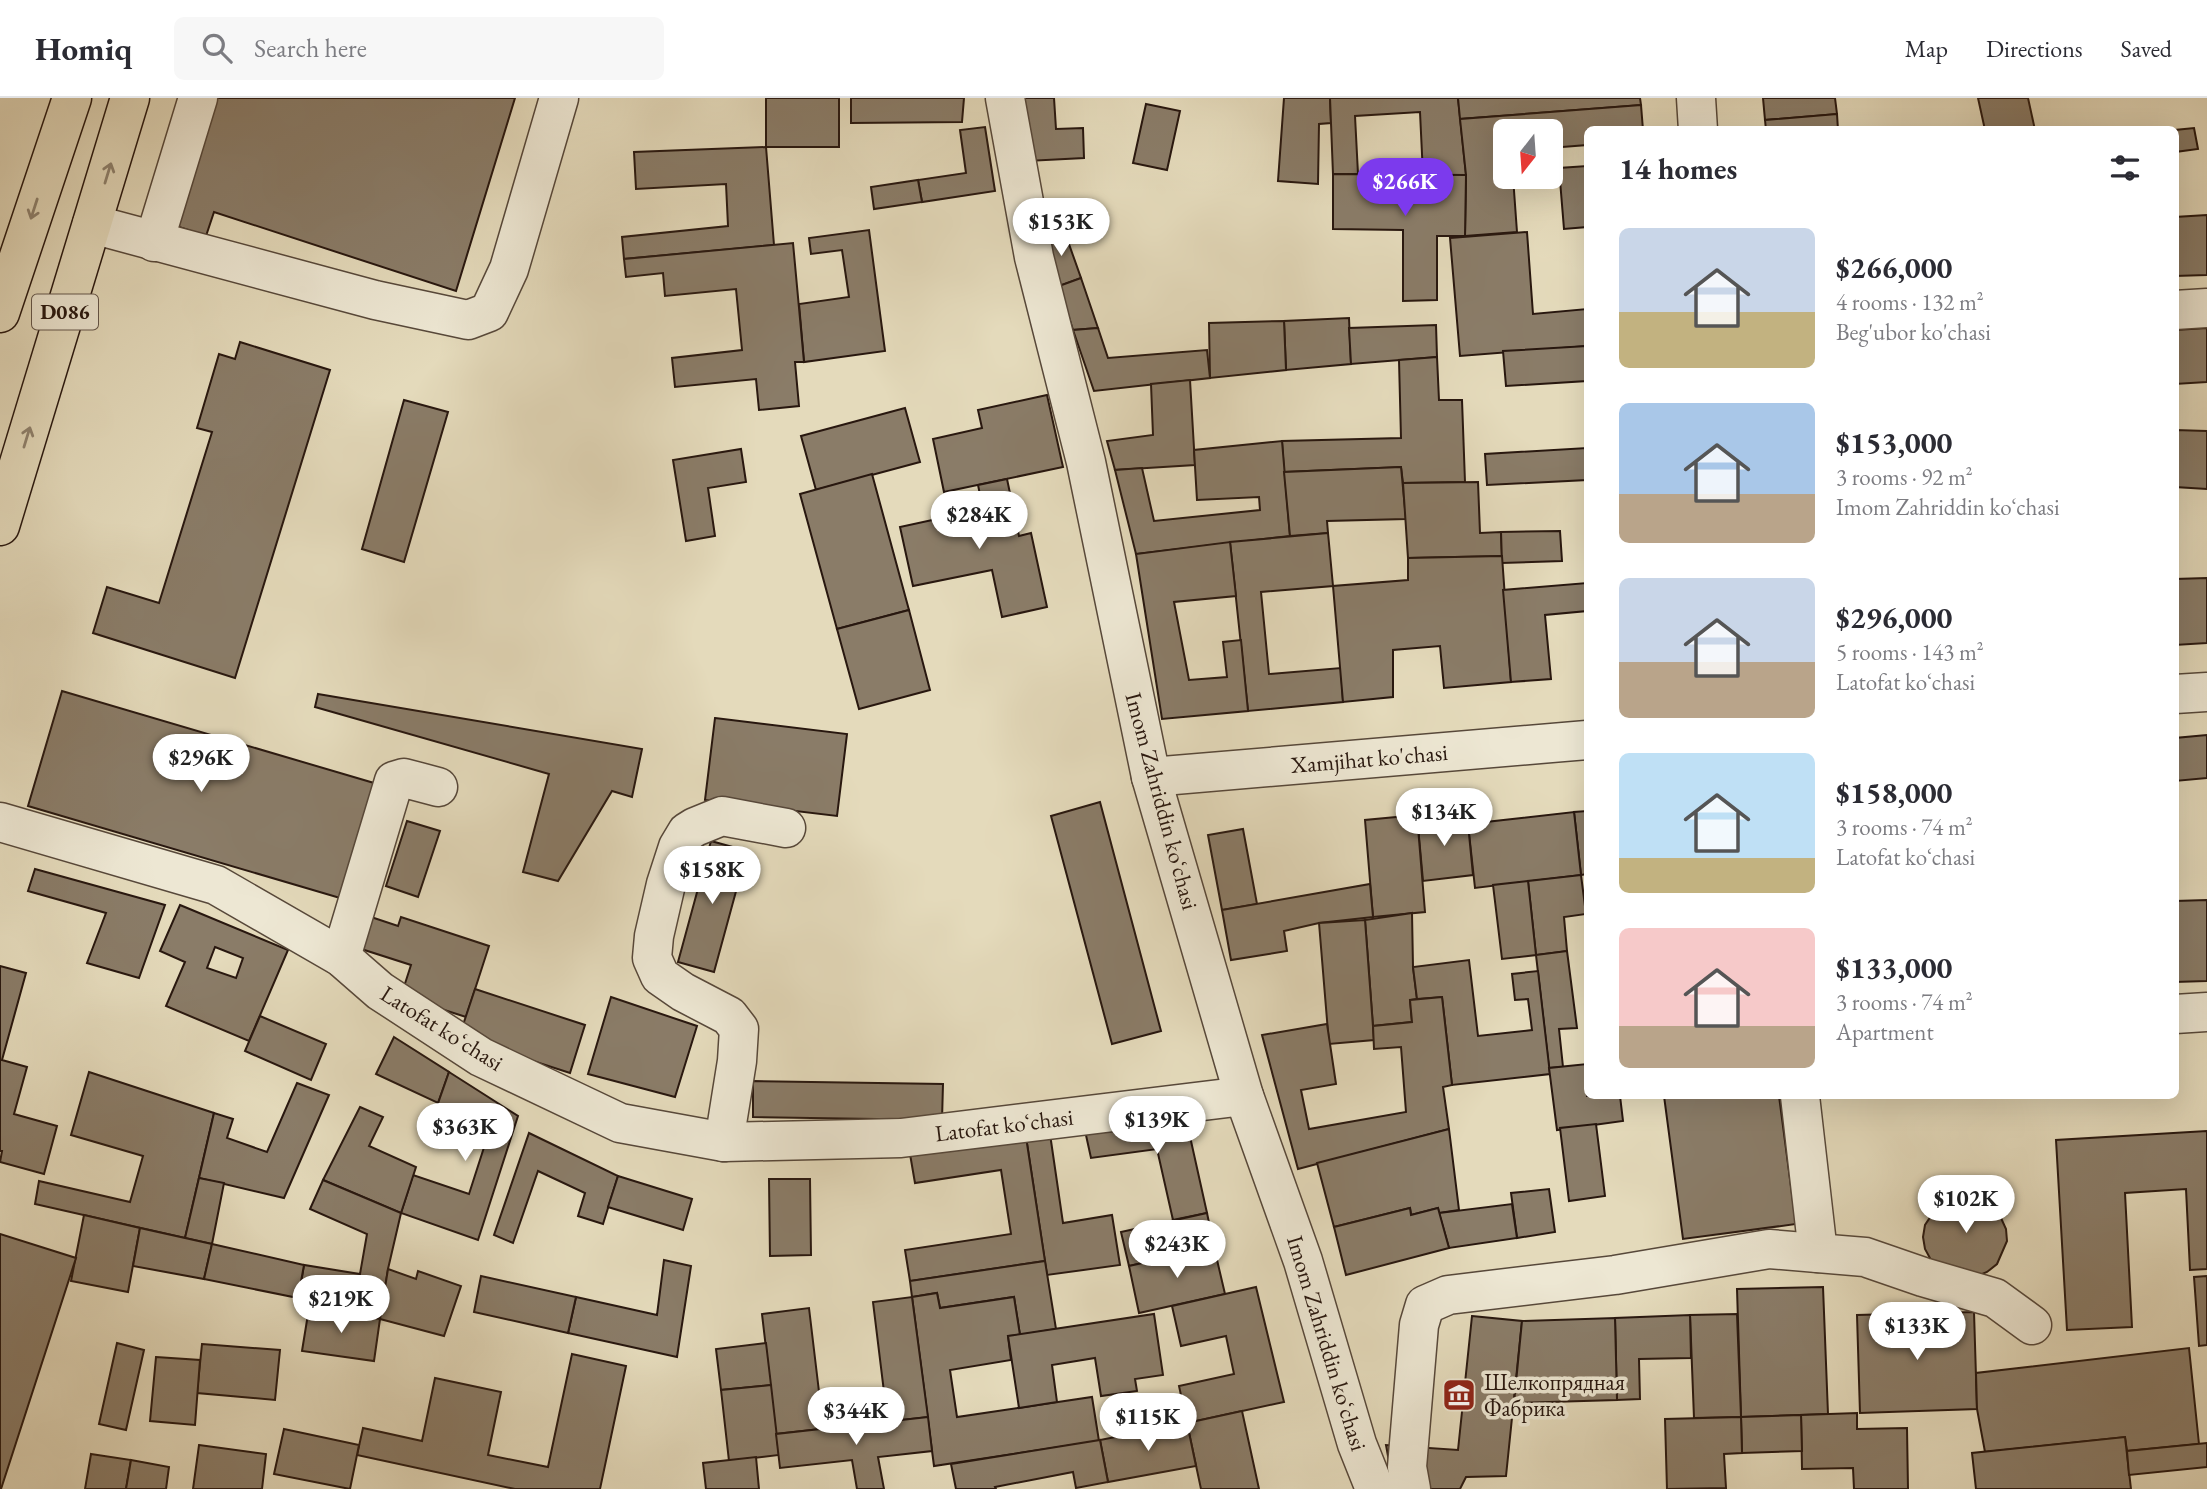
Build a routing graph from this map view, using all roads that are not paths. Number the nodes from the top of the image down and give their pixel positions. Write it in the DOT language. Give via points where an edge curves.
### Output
graph roads {
  1 [pos="130,98"];
  2 [pos="198,98"];
  3 [pos="559,98"];
  4 [pos="1005,98"];
  5 [pos="1696,98"];
  6 [pos="63,100"];
  7 [pos="1698,126"];
  8 [pos="92,224"];
  9 [pos="154,242"];
  10 [pos="2207,308"];
  11 [pos="2179,310"];
  12 [pos="0,313"];
  13 [pos="0,526"];
  14 [pos="2207,692"];
  15 [pos="2179,694"];
  16 [pos="1584,740"];
  17 [pos="1152,777"];
  18 [pos="438,787"];
  19 [pos="0,822"];
  20 [pos="786,828"];
  21 [pos="341,957"];
  22 [pos="2207,1012"];
  23 [pos="2179,1014"];
  24 [pos="1244,1096"];
  25 [pos="1800,1099"];
  26 [pos="724,1142"];
  27 [pos="1818,1253"];
  28 [pos="2032,1325"];
  29 [pos="1375,1489"];
  30 [pos="1411,1489"];
  8 -- 1 [label="main road, D086, one-way"];
  2 -- 9 [label="street"];
  3 -- 9 [label="street" via="509,269 489,312 468,320"];
  4 -- 17 [label="street, Imom Zahriddin koʻchasi" via="1034,257 1086,462"];
  5 -- 7 [label="street"];
  6 -- 12 [label="main road, D086, one-way"];
  8 -- 9 [label="street"];
  13 -- 8 [label="main road, D086, one-way"];
  10 -- 11 [label="street"];
  14 -- 15 [label="street"];
  16 -- 17 [label="street, Xamjihat ko'chasi"];
  17 -- 24 [label="street, Imom Zahriddin koʻchasi"];
  18 -- 21 [label="street" via="404,778 394,781"];
  19 -- 21 [label="street, Latofat koʻchasi" via="216,885"];
  20 -- 26 [label="street" via="722,816 687,832 671,864 654,936 652,958 660,976 729,1016 739,1029"];
  21 -- 26 [label="street, Latofat koʻchasi" via="380,991 481,1058 620,1123"];
  22 -- 23 [label="street"];
  24 -- 26 [label="street, Latofat koʻchasi" via="901,1138"];
  24 -- 29 [label="street, Imom Zahriddin koʻchasi" via="1303,1261 1357,1444"];
  25 -- 27 [label="street"];
  27 -- 28 [label="street" via="1866,1257 1995,1298"];
  27 -- 30 [label="street" via="1769,1249 1615,1275 1448,1295 1425,1305 1419,1325 1407,1467"];
}
